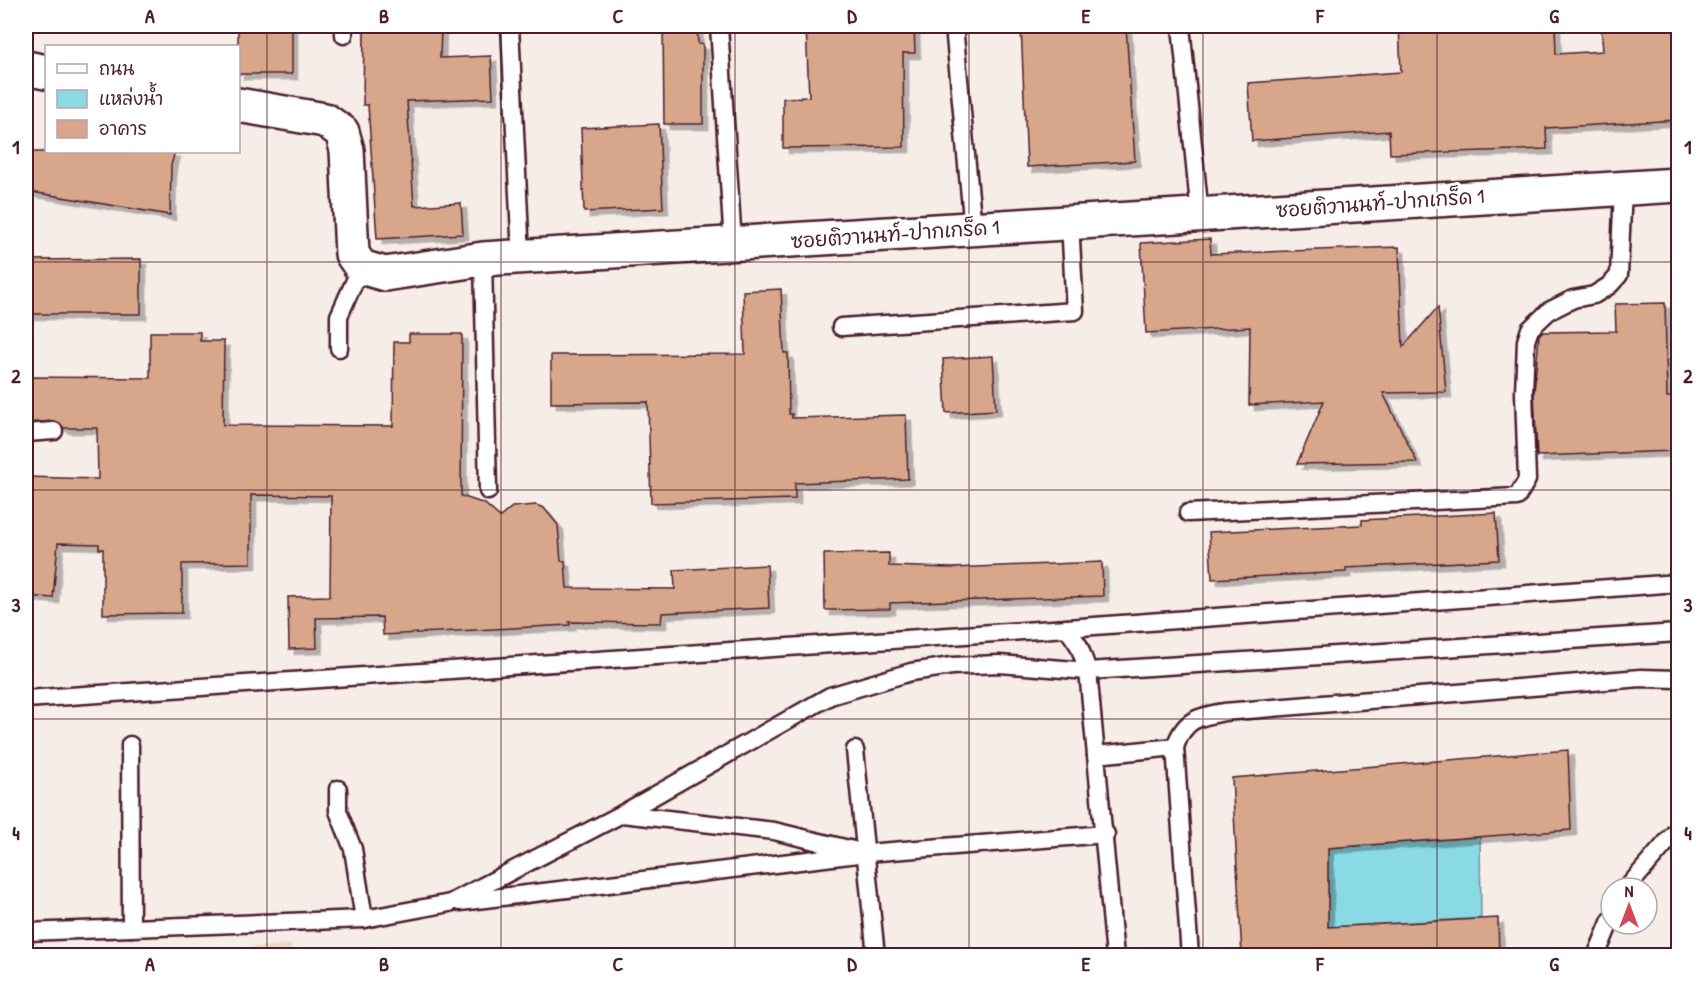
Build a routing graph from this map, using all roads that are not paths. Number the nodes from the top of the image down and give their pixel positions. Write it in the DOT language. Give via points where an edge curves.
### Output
graph roads {
  1 [pos="510,26"];
  2 [pos="718,26"];
  3 [pos="954,26"];
  4 [pos="1181,26"];
  5 [pos="26,69"];
  6 [pos="45,72"];
  7 [pos="240,105"];
  8 [pos="1678,185"];
  9 [pos="1623,189"];
  10 [pos="1200,215"];
  11 [pos="1070,223"];
  12 [pos="973,229"];
  13 [pos="733,244"];
  14 [pos="521,257"];
  15 [pos="483,259"];
  16 [pos="361,267"];
  17 [pos="842,327"];
  18 [pos="339,348"];
  19 [pos="54,431"];
  20 [pos="26,434"];
  21 [pos="488,491"];
  22 [pos="1188,513"];
  23 [pos="1678,583"];
  24 [pos="1067,628"];
  25 [pos="1678,633"];
  26 [pos="1088,671"];
  27 [pos="1678,679"];
  28 [pos="26,699"];
  29 [pos="130,745"];
  30 [pos="1175,747"];
  31 [pos="855,750"];
  32 [pos="1096,755"];
  33 [pos="338,789"];
  34 [pos="621,814"];
  35 [pos="1678,829"];
  36 [pos="1106,834"];
  37 [pos="866,853"];
  38 [pos="1637,876"];
  39 [pos="450,903"];
  40 [pos="364,919"];
  41 [pos="131,928"];
  42 [pos="26,932"];
  43 [pos="1604,936"];
  44 [pos="876,956"];
  45 [pos="1115,956"];
  46 [pos="1190,956"];
  47 [pos="1596,956"];
  1 -- 14 [label="lane"];
  2 -- 13 [label="lane"];
  3 -- 12 [label="lane"];
  4 -- 10 [label="lane"];
  5 -- 6 [label="street"];
  7 -- 16 [label="street" via="325,120 342,132 347,150 352,254"];
  8 -- 9 [label="street, ซอยติวานนท์-ปากเกร็ด 1"];
  9 -- 10 [label="street, ซอยติวานนท์-ปากเกร็ด 1"];
  9 -- 22 [label="lane" via="1619,275 1594,295 1573,299 1549,311 1530,329 1524,393 1527,480 1517,497"];
  10 -- 11 [label="street, ซอยติวานนท์-ปากเกร็ด 1"];
  11 -- 12 [label="street, ซอยติวานนท์-ปากเกร็ด 1"];
  11 -- 17 [label="lane" via="1075,311"];
  12 -- 13 [label="street, ซอยติวานนท์-ปากเกร็ด 1"];
  13 -- 14 [label="street, ซอยติวานนท์-ปากเกร็ด 1"];
  14 -- 15 [label="street, ซอยติวานนท์-ปากเกร็ด 1"];
  15 -- 16 [label="street, ซอยติวานนท์-ปากเกร็ด 1" via="385,274"];
  15 -- 21 [label="lane"];
  16 -- 18 [label="lane" via="339,316"];
  19 -- 20 [label="lane"];
  23 -- 24 [label="lane"];
  24 -- 26 [label="lane"];
  24 -- 28 [label="lane"];
  25 -- 26 [label="lane"];
  26 -- 32 [label="lane"];
  26 -- 34 [label="lane" via="999,664 952,666 911,672 830,696"];
  27 -- 30 [label="lane" via="1641,678 1224,712 1197,717 1179,732"];
  29 -- 41 [label="lane"];
  30 -- 32 [label="lane"];
  30 -- 46 [label="lane"];
  31 -- 37 [label="lane"];
  32 -- 36 [label="lane"];
  33 -- 40 [label="lane" via="338,811 353,849"];
  34 -- 37 [label="lane" via="774,831"];
  34 -- 39 [label="lane"];
  35 -- 38 [label="lane"];
  36 -- 37 [label="lane"];
  36 -- 45 [label="lane"];
  37 -- 39 [label="lane"];
  37 -- 44 [label="lane"];
  39 -- 40 [label="lane"];
  40 -- 41 [label="lane"];
  41 -- 42 [label="lane"];
  43 -- 47 [label="lane"];
}
